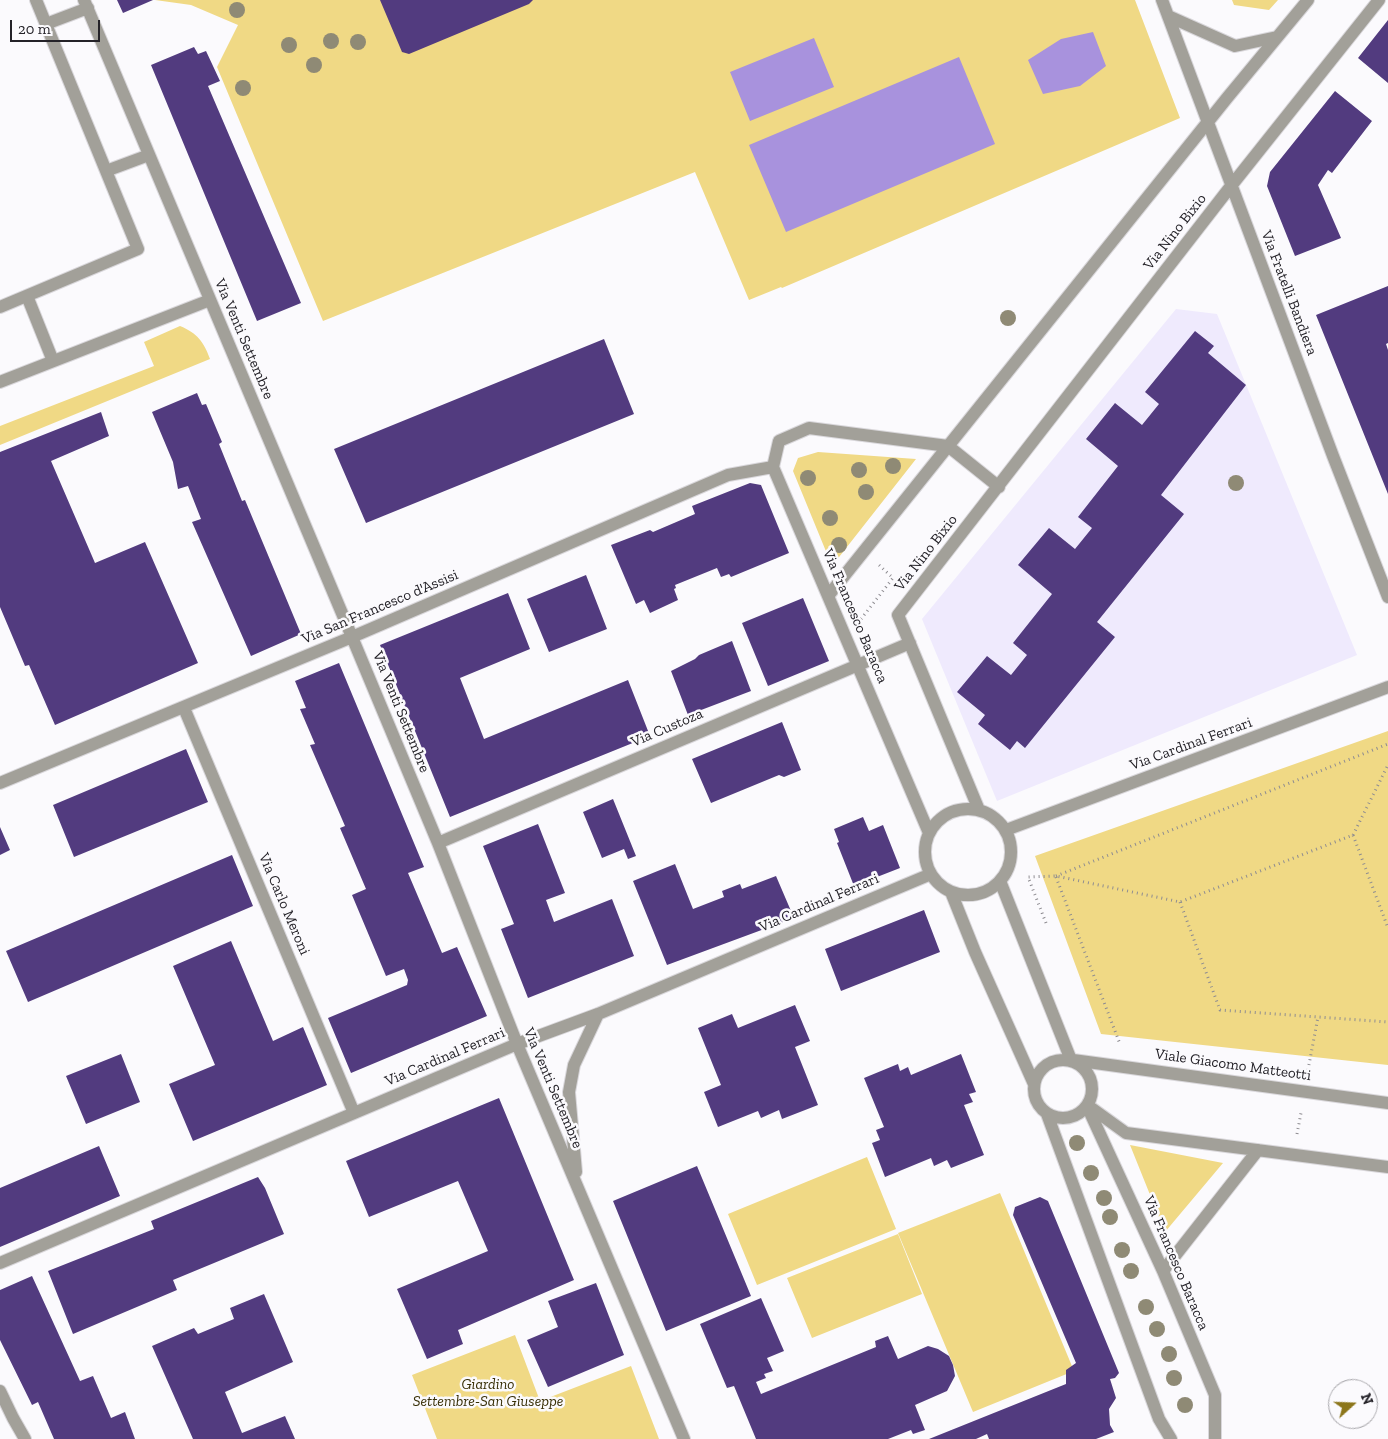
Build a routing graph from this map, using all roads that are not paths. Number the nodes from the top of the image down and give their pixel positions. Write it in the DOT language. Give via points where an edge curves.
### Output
graph roads {
  1 [pos="36,0"];
  2 [pos="1162,0"];
  3 [pos="1308,0"];
  4 [pos="1380,0"];
  5 [pos="86,4"];
  6 [pos="1168,16"];
  7 [pos="46,24"];
  8 [pos="1277,38"];
  9 [pos="1208,122"];
  10 [pos="149,155"];
  11 [pos="106,171"];
  12 [pos="1231,186"];
  13 [pos="27,296"];
  14 [pos="210,300"];
  15 [pos="0,307"];
  16 [pos="53,361"];
  17 [pos="0,382"];
  18 [pos="948,446"];
  19 [pos="773,467"];
  20 [pos="999,487"];
  21 [pos="828,596"];
  22 [pos="1388,597"];
  23 [pos="352,636"];
  24 [pos="910,643"];
  25 [pos="858,665"];
  26 [pos="1388,688"];
  27 [pos="184,708"];
  28 [pos="0,783"];
  29 [pos="979,810"];
  30 [pos="1006,830"];
  31 [pos="929,834"];
  32 [pos="438,843"];
  33 [pos="931,874"];
  34 [pos="1000,881"];
  35 [pos="951,892"];
  36 [pos="598,1014"];
  37 [pos="517,1044"];
  38 [pos="1072,1060"];
  39 [pos="1034,1084"];
  40 [pos="1388,1103"];
  41 [pos="1087,1106"];
  42 [pos="354,1113"];
  43 [pos="1047,1114"];
  44 [pos="1258,1150"];
  45 [pos="1388,1167"];
  46 [pos="576,1182"];
  47 [pos="0,1263"];
  48 [pos="1163,1271"];
  49 [pos="0,1391"];
  50 [pos="25,1439"];
  51 [pos="684,1439"];
  52 [pos="1171,1439"];
  53 [pos="1215,1439"];
  1 -- 7 [label="street"];
  2 -- 6 [label="street, Via Fratelli Bandiera"];
  3 -- 8 [label="street"];
  4 -- 12 [label="street, Via Nino Bixio"];
  5 -- 7 [label="street"];
  5 -- 10 [label="street, Via Venti Settembre"];
  6 -- 8 [label="street" via="1236,46"];
  6 -- 9 [label="street, Via Fratelli Bandiera"];
  7 -- 11 [label="street"];
  8 -- 9 [label="street"];
  9 -- 12 [label="street, Via Fratelli Bandiera"];
  9 -- 18 [label="street"];
  10 -- 11 [label="street"];
  10 -- 14 [label="street, Via Venti Settembre"];
  11 -- 13 [label="street" via="138,249"];
  12 -- 20 [label="street, Via Nino Bixio"];
  12 -- 22 [label="street, Via Fratelli Bandiera"];
  13 -- 15 [label="street"];
  13 -- 16 [label="street"];
  14 -- 16 [label="street"];
  14 -- 23 [label="street, Via Venti Settembre"];
  16 -- 17 [label="street"];
  18 -- 19 [label="street" via="809,428 779,441"];
  18 -- 20 [label="street"];
  18 -- 21 [label="street"];
  19 -- 21 [label="street, Via Francesco Baracca"];
  19 -- 23 [label="street, Via San Francesco d'Assisi" via="728,475"];
  20 -- 24 [label="street, Via Nino Bixio" via="898,616"];
  21 -- 25 [label="street, Via Francesco Baracca"];
  23 -- 27 [label="street, Via San Francesco d'Assisi"];
  23 -- 32 [label="street, Via Venti Settembre"];
  24 -- 25 [label="street, Via Custoza"];
  24 -- 29 [label="street"];
  25 -- 31 [label="street, Via Francesco Baracca"];
  25 -- 32 [label="street, Via Custoza"];
  26 -- 30 [label="street, Via Cardinal Ferrari"];
  27 -- 28 [label="street, Via San Francesco d'Assisi"];
  27 -- 42 [label="street, Via Carlo Meroni"];
  29 -- 30 [label="street" via="999,821"];
  29 -- 31 [label="street" via="964,809 950,813 938,821"];
  30 -- 34 [label="street" via="1012,856"];
  31 -- 33 [label="street" via="926,861"];
  32 -- 37 [label="street, Via Venti Settembre"];
  33 -- 35 [label="street"];
  33 -- 36 [label="street, Via Cardinal Ferrari"];
  34 -- 35 [label="street" via="990,890 978,894"];
  34 -- 38 [label="street"];
  35 -- 39 [label="street"];
  36 -- 37 [label="street, Via Cardinal Ferrari"];
  36 -- 46 [label="street" via="574,1065 569,1092"];
  37 -- 42 [label="street, Via Cardinal Ferrari"];
  37 -- 46 [label="street, Via Venti Settembre"];
  38 -- 39 [label="street" via="1059,1059 1047,1063 1038,1072"];
  38 -- 40 [label="street, Viale Giacomo Matteotti"];
  38 -- 41 [label="street" via="1084,1068 1091,1079 1092,1092"];
  39 -- 43 [label="street" via="1036,1101"];
  41 -- 43 [label="street" via="1068,1118"];
  41 -- 44 [label="street" via="1126,1133"];
  41 -- 48 [label="street, Via Francesco Baracca"];
  42 -- 47 [label="street, Via Cardinal Ferrari"];
  43 -- 52 [label="street" via="1159,1419"];
  44 -- 45 [label="street"];
  44 -- 48 [label="street"];
  46 -- 51 [label="street, Via Venti Settembre"];
  48 -- 53 [label="street, Via Francesco Baracca" via="1214,1396"];
  49 -- 50 [label="street"];
}
